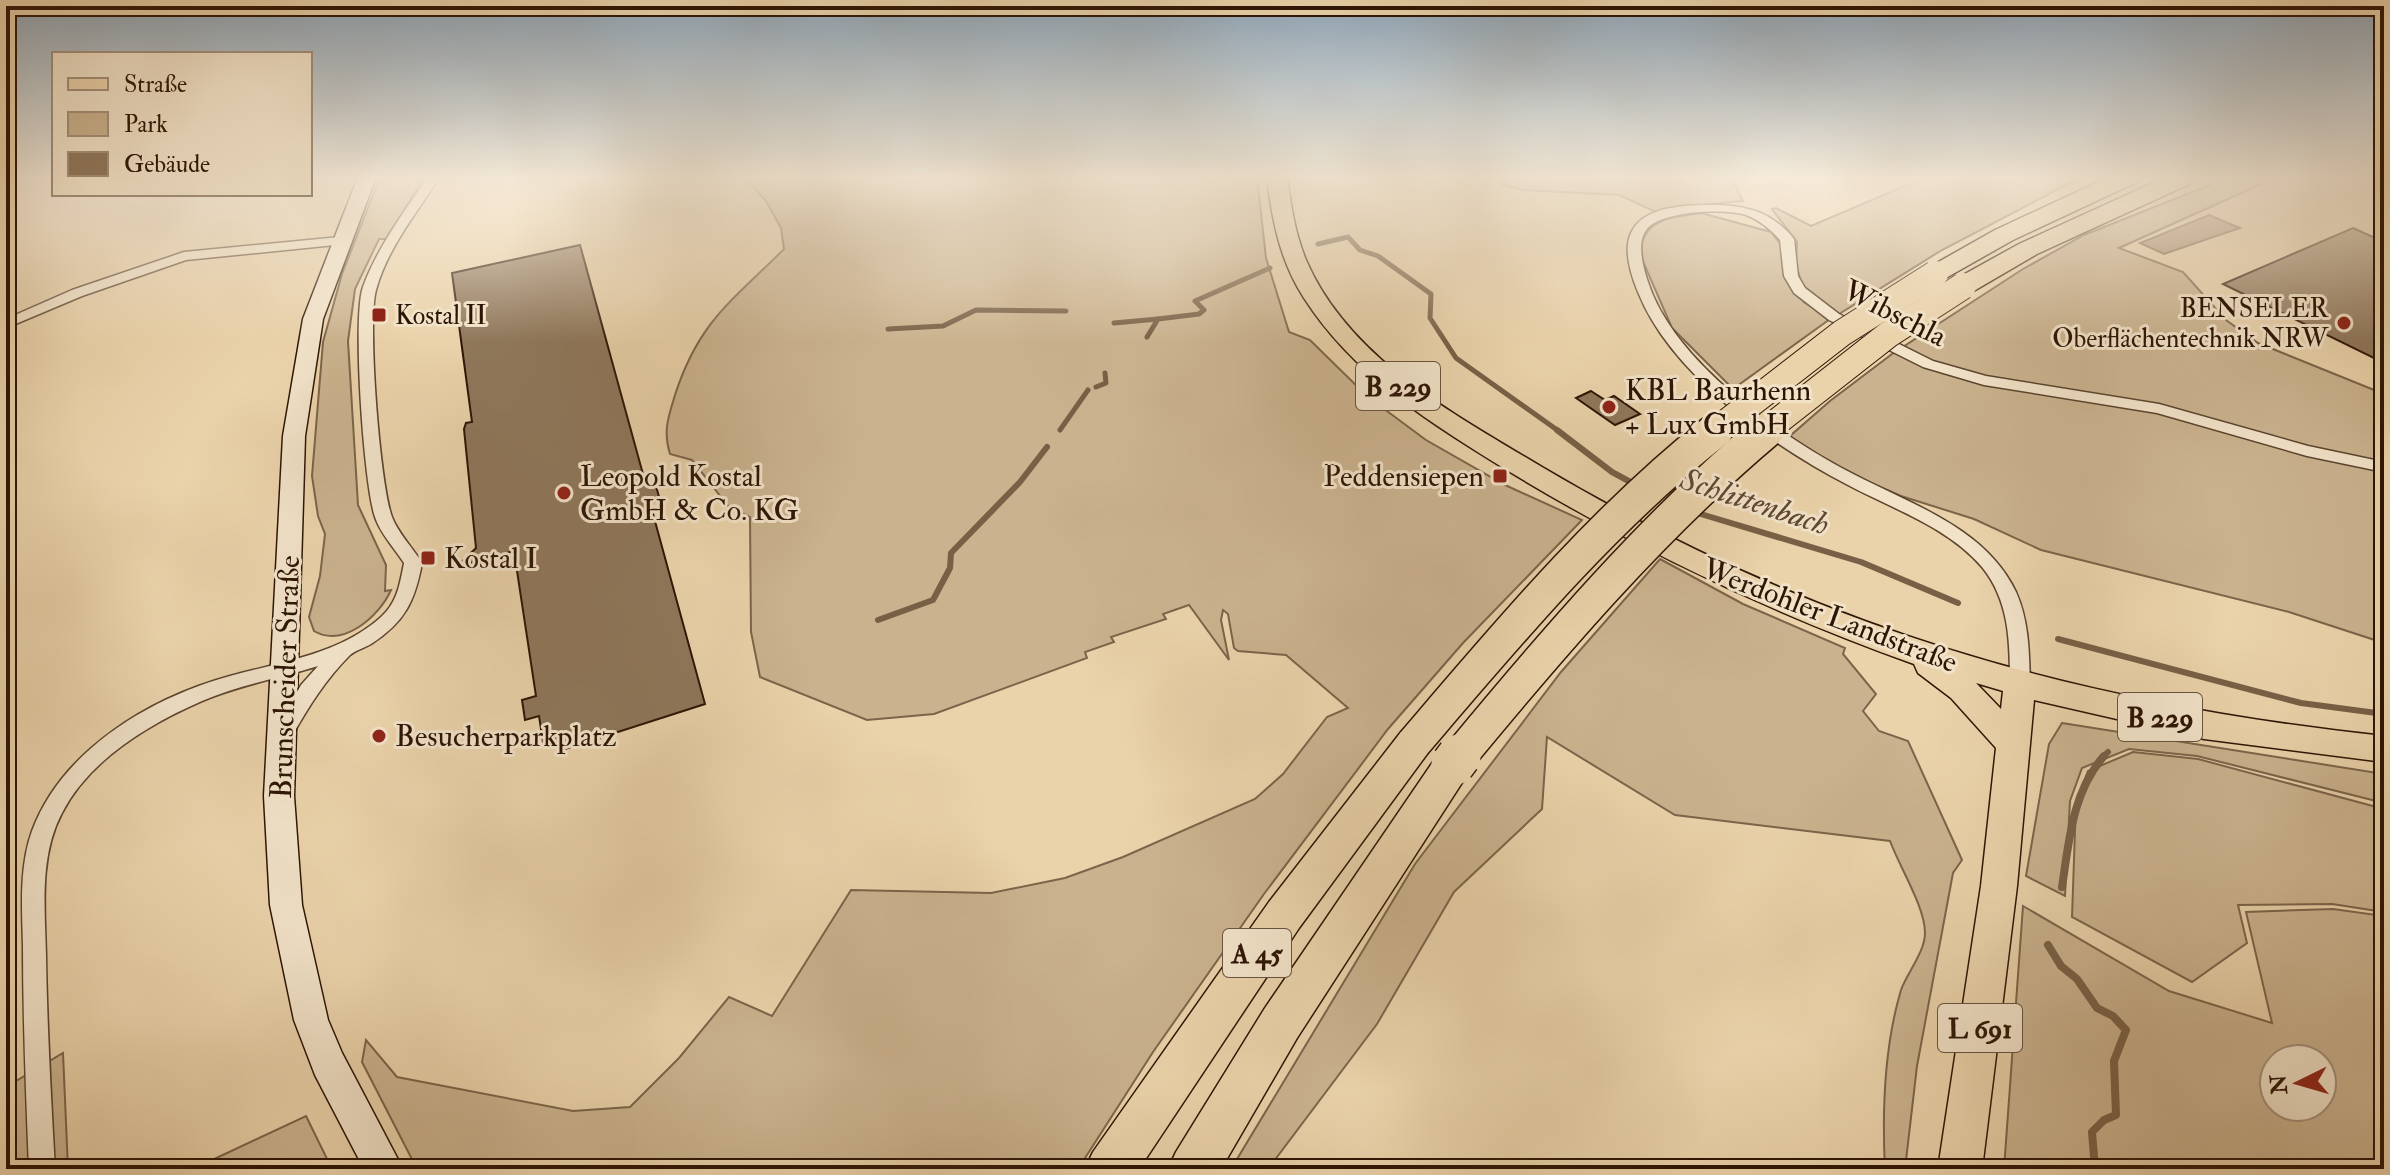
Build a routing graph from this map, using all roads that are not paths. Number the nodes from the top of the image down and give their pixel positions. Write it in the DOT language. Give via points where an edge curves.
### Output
graph roads {
  1 [pos="344,232"];
  2 [pos="398,232"];
  3 [pos="1284,232"];
  4 [pos="1638,232"];
  5 [pos="1778,232"];
  6 [pos="2011,232"];
  7 [pos="2066,232"];
  8 [pos="340,241"];
  9 [pos="1949,280"];
  10 [pos="6,324"];
  11 [pos="2384,467"];
  12 [pos="345,649"];
  13 [pos="1911,652"];
  14 [pos="285,667"];
  15 [pos="2020,682"];
  16 [pos="282,736"];
  17 [pos="2014,745"];
  18 [pos="2384,749"];
  19 [pos="42,1169"];
  20 [pos="384,1169"];
  21 [pos="1110,1169"];
  22 [pos="1193,1169"];
  23 [pos="1960,1169"];
  1 -- 8 [label="main road, Brunscheider Straße"];
  2 -- 12 [label="street" via="369,289 365,318 376,491 384,520 413,563 413,578 405,601 384,626"];
  3 -- 13 [label="main road, Werdohler Landstraße / B 229" via="1303,278 1337,328 1403,391 1531,472 1685,558 1791,607"];
  4 -- 15 [label="street, Wibschla" via="1633,252 1651,304 1671,339 1726,394 1816,462 1946,527 1971,545 2005,584 2022,655"];
  5 -- 11 [label="street, Wibschla" via="1790,247 1791,276 1799,290 1898,351 1984,380 2133,403"];
  6 -- 9 [label="highway, A 45"];
  7 -- 9 [label="highway, A 45"];
  8 -- 10 [label="street" via="184,256"];
  8 -- 14 [label="main road, Brunscheider Straße" via="313,319 294,436"];
  9 -- 21 [label="highway, A 45, bridge" via="1842,333 1690,451 1592,542 1414,743 1284,915"];
  9 -- 22 [label="highway, A 45, bridge" via="1730,462 1539,657 1453,764 1281,1023"];
  12 -- 14 [label="street"];
  12 -- 16 [label="street" via="308,690"];
  13 -- 15 [label="main road, Werdohler Landstraße / B 229"];
  13 -- 17 [label="main road, B 229" via="1962,689"];
  14 -- 16 [label="main road, Brunscheider Straße"];
  14 -- 19 [label="street" via="198,694 107,746 67,787 43,831 34,907"];
  15 -- 17 [label="main road, L 691"];
  15 -- 18 [label="main road, B 229" via="2187,723"];
  16 -- 20 [label="main road, Brunscheider Straße" via="279,796 286,905 311,1020"];
  17 -- 23 [label="main road, L 691"];
}
